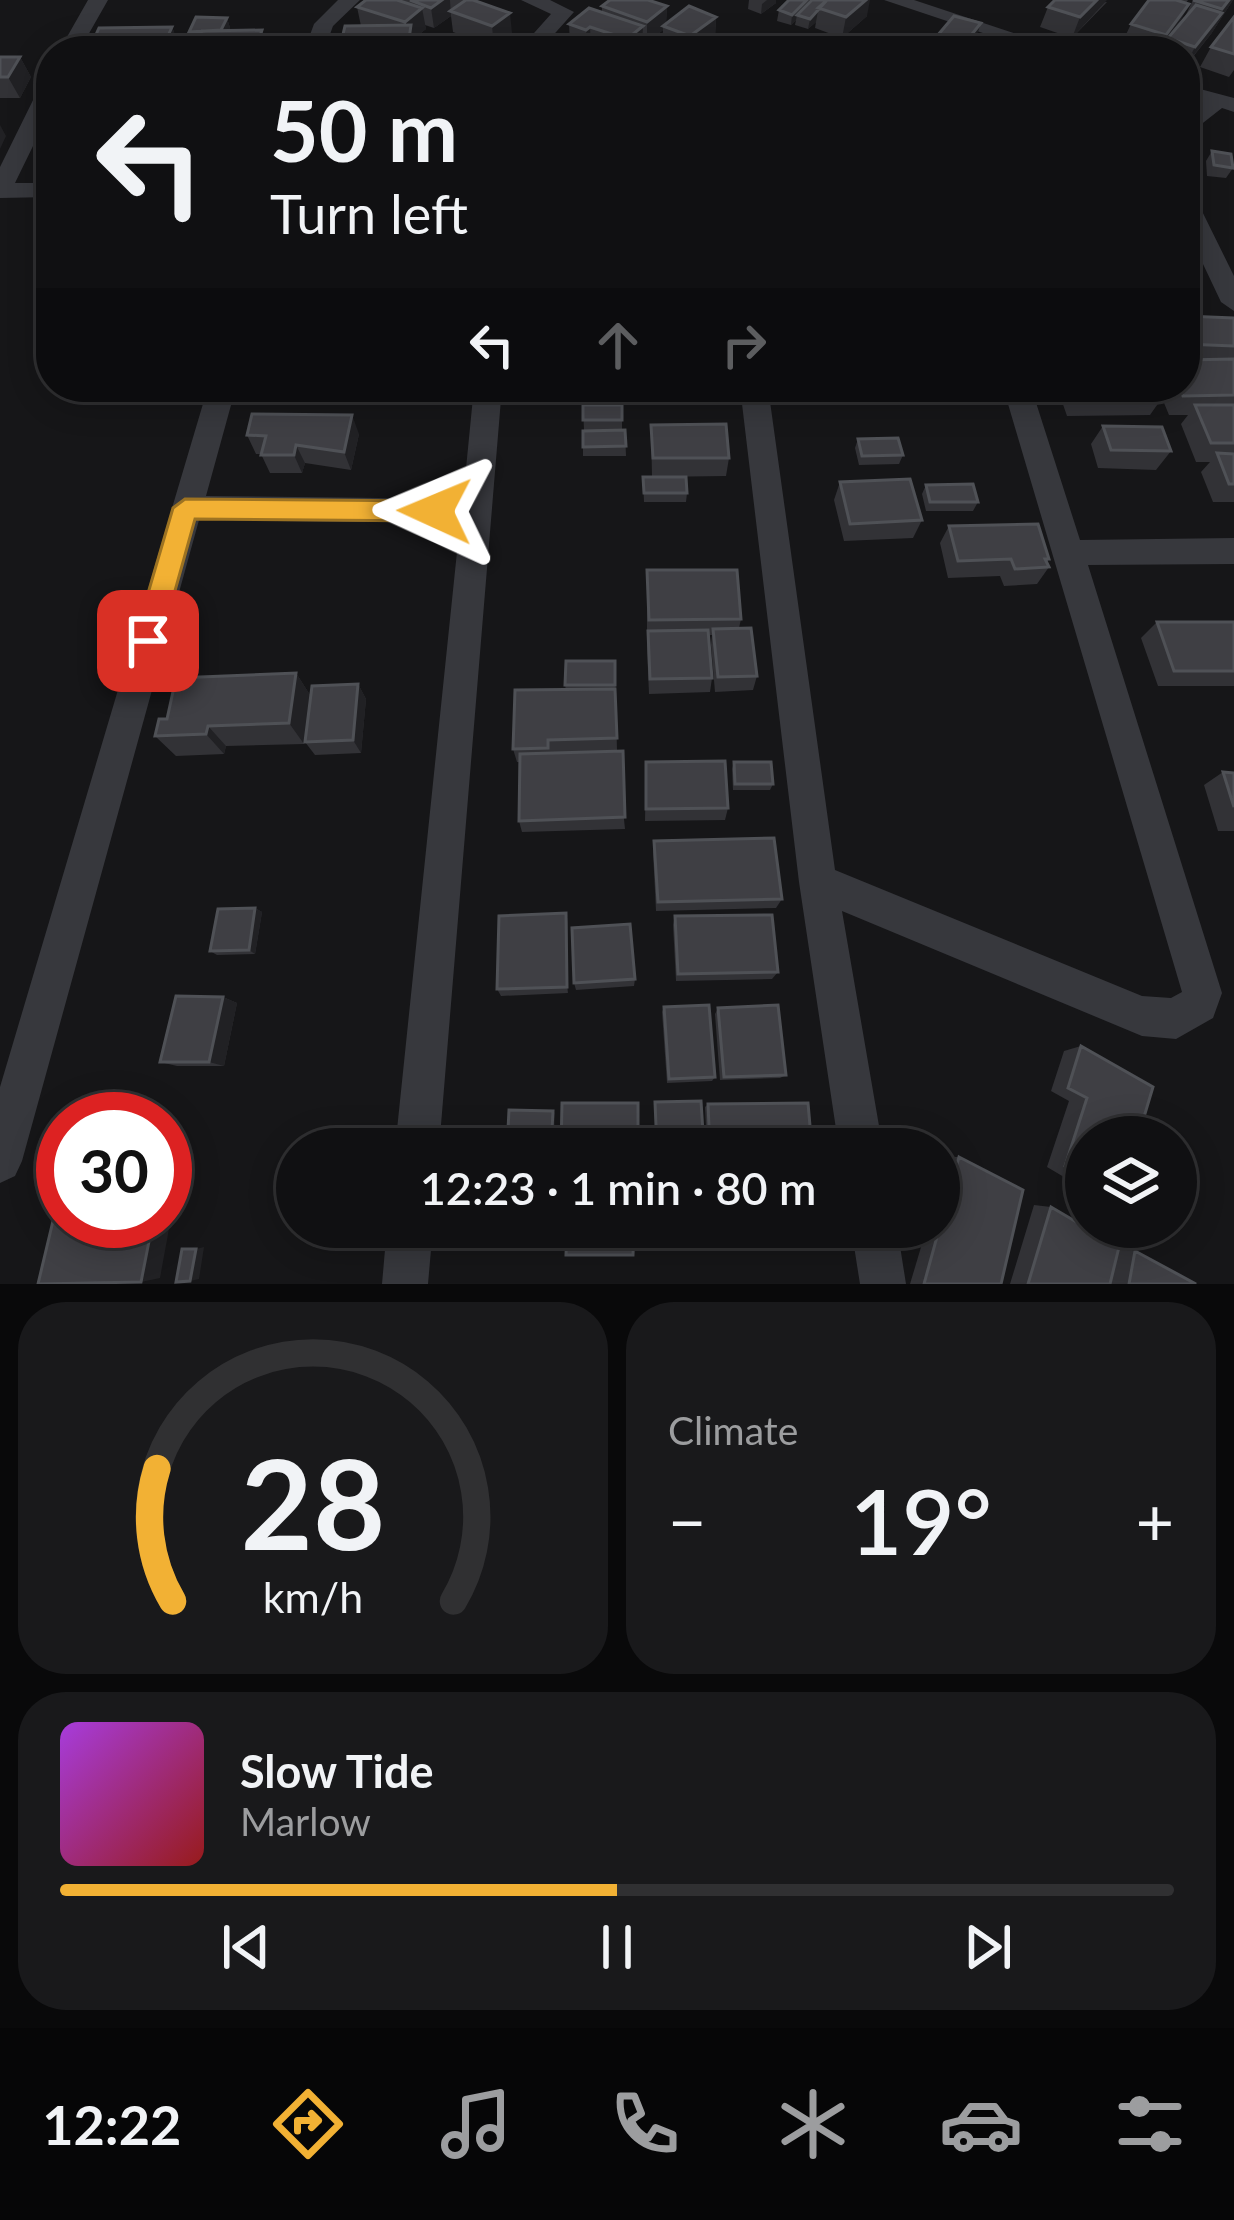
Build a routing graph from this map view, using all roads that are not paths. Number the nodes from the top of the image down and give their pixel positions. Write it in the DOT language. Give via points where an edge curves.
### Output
graph roads {
  1 [pos="98,0"];
  2 [pos="350,0"];
  3 [pos="531,0"];
  4 [pos="894,0"];
  5 [pos="78,36"];
  6 [pos="320,36"];
  7 [pos="542,36"];
  8 [pos="984,36"];
  9 [pos="1225,103"];
  10 [pos="36,117"];
  11 [pos="1200,120"];
  12 [pos="36,190"];
  13 [pos="0,191"];
  14 [pos="1200,232"];
  15 [pos="1234,302"];
  16 [pos="217,402"];
  17 [pos="487,402"];
  18 [pos="756,402"];
  19 [pos="1022,402"];
  20 [pos="185,508"];
  21 [pos="476,511"];
  22 [pos="1234,551"];
  23 [pos="1068,553"];
  24 [pos="818,882"];
  25 [pos="17,1039"];
  26 [pos="419,1128"];
  27 [pos="858,1128"];
  28 [pos="0,1161"];
  29 [pos="408,1248"];
  30 [pos="878,1248"];
  31 [pos="405,1284"];
  32 [pos="884,1284"];
  1 -- 5 [label="street"];
  2 -- 6 [label="street"];
  3 -- 7 [label="street" via="564,12"];
  4 -- 8 [label="street"];
  9 -- 11 [label="street"];
  10 -- 13 [label="street"];
  12 -- 13 [label="street"];
  14 -- 15 [label="street"];
  16 -- 20 [label="street"];
  17 -- 21 [label="street"];
  18 -- 24 [label="street"];
  19 -- 23 [label="street"];
  20 -- 21 [label="street"];
  20 -- 25 [label="street"];
  21 -- 26 [label="street"];
  22 -- 23 [label="street"];
  23 -- 24 [label="street" via="1178,906 1199,1004 1176,1018 1142,1016"];
  24 -- 27 [label="street"];
  25 -- 28 [label="street"];
  29 -- 31 [label="street"];
  30 -- 32 [label="street"];
}
